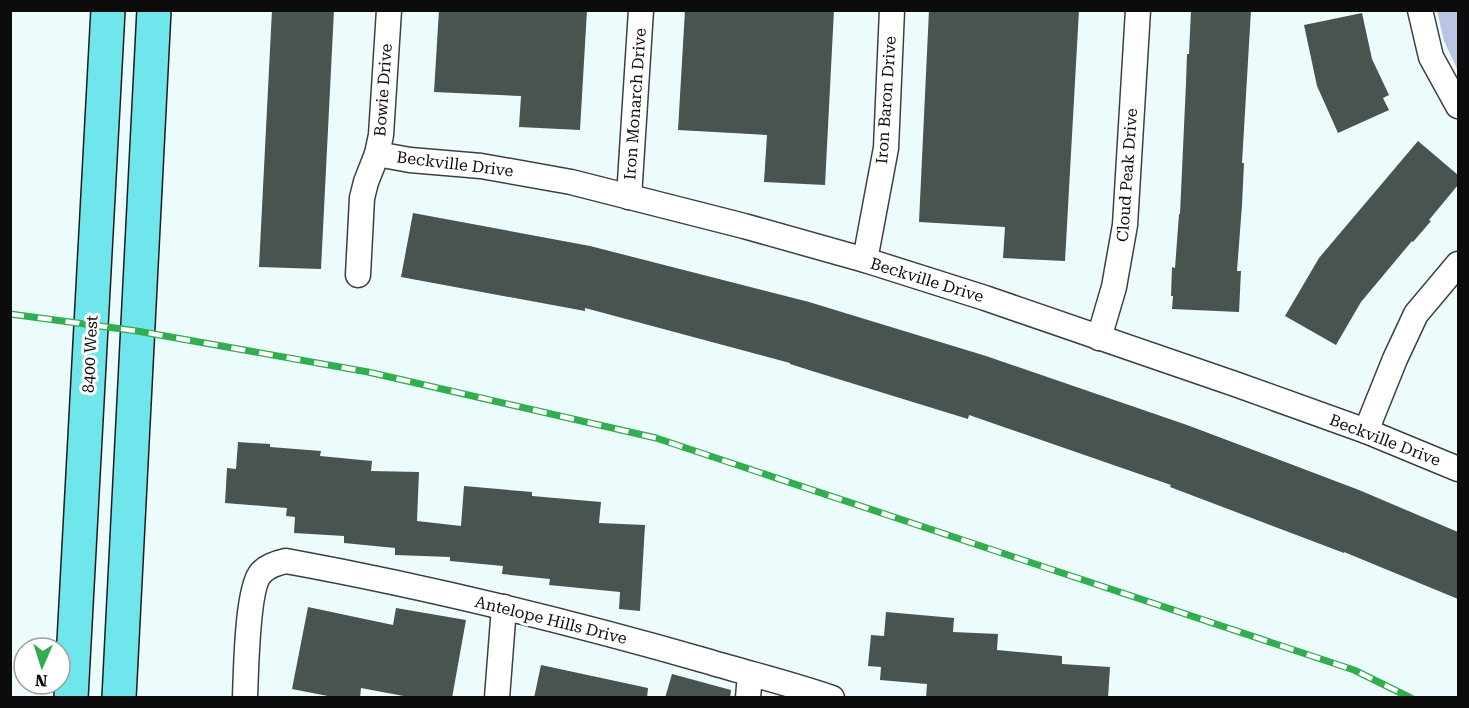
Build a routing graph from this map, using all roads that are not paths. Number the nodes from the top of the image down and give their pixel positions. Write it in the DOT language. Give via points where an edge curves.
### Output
graph roads {
  1 [pos="108,10"];
  2 [pos="154,10"];
  3 [pos="388,10"];
  4 [pos="641,10"];
  5 [pos="892,10"];
  6 [pos="1138,10"];
  7 [pos="1420,10"];
  8 [pos="1458,106"];
  9 [pos="377,154"];
  10 [pos="629,197"];
  11 [pos="865,260"];
  12 [pos="1458,264"];
  13 [pos="358,275"];
  14 [pos="1100,338"];
  15 [pos="1365,432"];
  16 [pos="1458,469"];
  17 [pos="504,607"];
  18 [pos="749,686"];
  19 [pos="71,698"];
  20 [pos="119,698"];
  21 [pos="245,698"];
  22 [pos="497,698"];
  23 [pos="832,698"];
  1 -- 19 [label="main road, 8400 West"];
  2 -- 20 [label="main road"];
  3 -- 9 [label="street, Bowie Drive"];
  4 -- 10 [label="street, Iron Monarch Drive"];
  5 -- 11 [label="street, Iron Baron Drive" via="886,148"];
  6 -- 14 [label="street, Cloud Peak Drive" via="1125,225"];
  7 -- 8 [label="street" via="1431,57"];
  9 -- 10 [label="street, Beckville Drive" via="519,172"];
  9 -- 13 [label="street, Bowie Drive" via="362,198"];
  10 -- 11 [label="street, Beckville Drive"];
  11 -- 14 [label="street, Beckville Drive"];
  12 -- 15 [label="street" via="1416,314"];
  14 -- 15 [label="street, Beckville Drive"];
  15 -- 16 [label="street, Beckville Drive"];
  17 -- 18 [label="street, Antelope Hills Drive" via="624,638"];
  17 -- 21 [label="street, Antelope Hills Drive" via="286,561 272,565 261,572 254,585"];
  17 -- 22 [label="street"];
  18 -- 23 [label="street, Antelope Hills Drive"];
}
